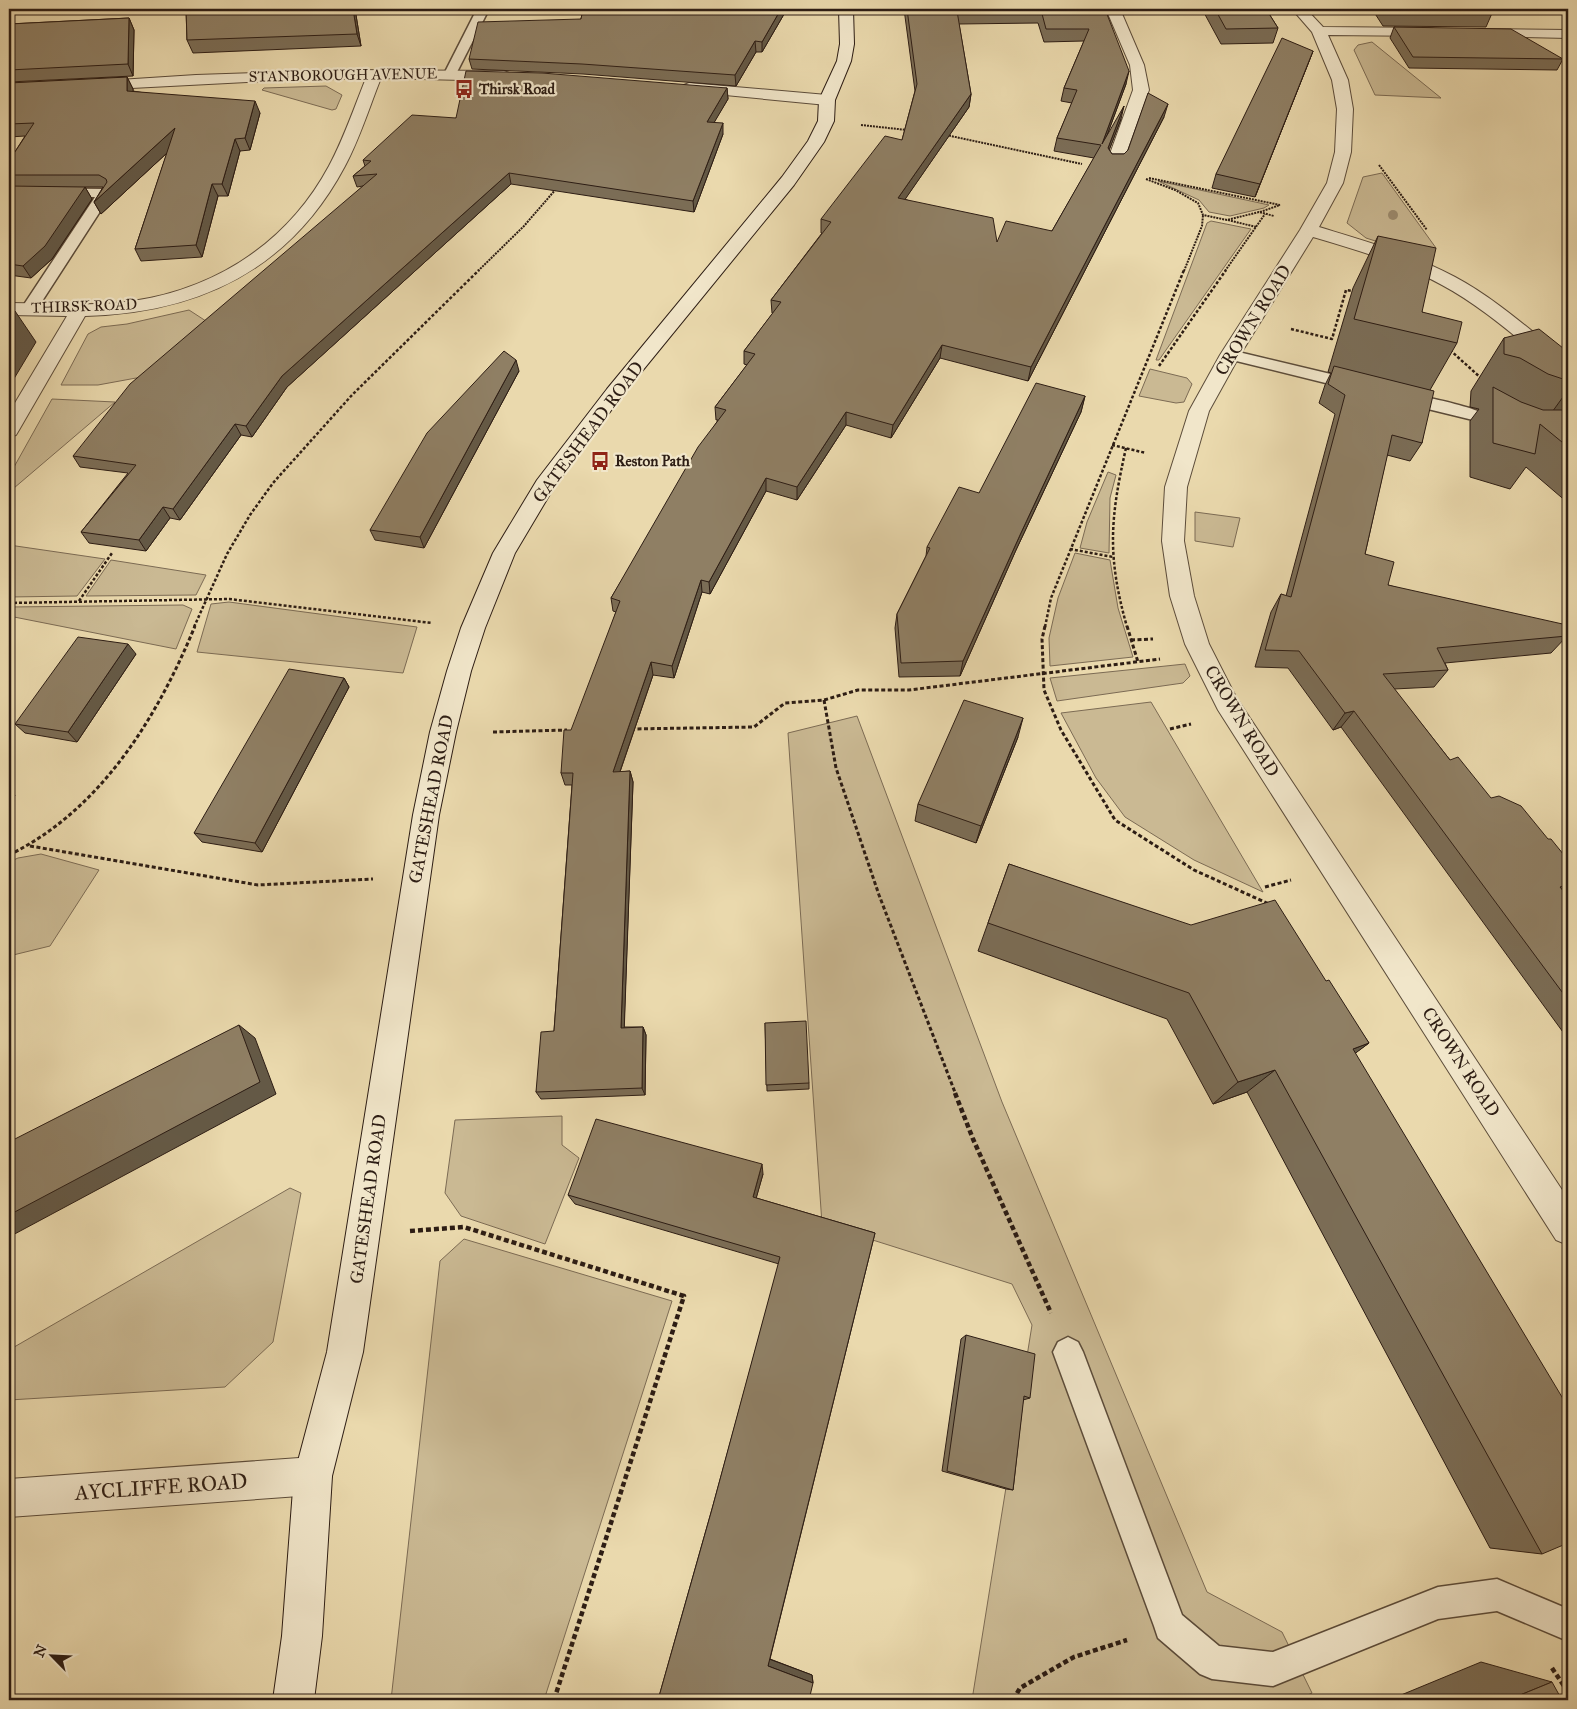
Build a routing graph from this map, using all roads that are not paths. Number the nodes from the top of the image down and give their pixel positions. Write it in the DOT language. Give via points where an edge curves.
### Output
graph roads {
  1 [pos="483,9"];
  2 [pos="846,9"];
  3 [pos="1113,9"];
  4 [pos="1299,9"];
  5 [pos="1319,31"];
  6 [pos="1444,32"];
  7 [pos="1472,33"];
  8 [pos="1568,34"];
  9 [pos="375,74"];
  10 [pos="450,74"];
  11 [pos="518,77"];
  12 [pos="76,86"];
  13 [pos="673,86"];
  14 [pos="827,110"];
  15 [pos="1115,162"];
  16 [pos="9,192"];
  17 [pos="1310,228"];
  18 [pos="9,309"];
  19 [pos="29,309"];
  20 [pos="80,309"];
  21 [pos="1230,355"];
  22 [pos="1568,369"];
  23 [pos="9,430"];
  24 [pos="1519,437"];
  25 [pos="1568,1228"];
  26 [pos="1068,1352"];
  27 [pos="313,1476"];
  28 [pos="9,1498"];
  29 [pos="1568,1625"];
  30 [pos="293,1700"];
  1 -- 10 [label="lane"];
  2 -- 14 [label="street, GATESHEAD ROAD" via="844,60"];
  3 -- 15 [label="street" via="1137,65 1141,90"];
  4 -- 5 [label="street, CROWN ROAD"];
  5 -- 6 [label="street"];
  5 -- 17 [label="street, CROWN ROAD" via="1340,80 1345,109 1343,152 1335,183"];
  7 -- 8 [label="street"];
  9 -- 10 [label="street, STANBOROUGH AVENUE"];
  9 -- 12 [label="street, STANBOROUGH AVENUE"];
  9 -- 20 [label="street, THIRSK ROAD" via="346,149 330,178 286,234 254,262 218,283 174,298 128,307"];
  10 -- 11 [label="street, STANBOROUGH AVENUE"];
  13 -- 14 [label="street"];
  14 -- 27 [label="street, GATESHEAD ROAD" via="816,142 788,181 614,392 545,485 504,553 474,628 459,672 431,784 345,1352"];
  16 -- 19 [label="lane" via="105,193"];
  17 -- 21 [label="street, CROWN ROAD"];
  17 -- 22 [label="street" via="1449,281"];
  18 -- 19 [label="street, THIRSK ROAD"];
  19 -- 20 [label="street, THIRSK ROAD"];
  20 -- 23 [label="street"];
  21 -- 24 [label="lane" via="1479,416 1500,430"];
  21 -- 25 [label="street, CROWN ROAD" via="1199,411 1176,487 1173,541 1180,587 1197,644 1227,703"];
  26 -- 29 [label="lane" via="1170,1626 1212,1662 1273,1669 1438,1603 1497,1596"];
  27 -- 28 [label="street, AYCLIFFE ROAD"];
  27 -- 30 [label="street, GATESHEAD ROAD" via="302,1636"];
}
